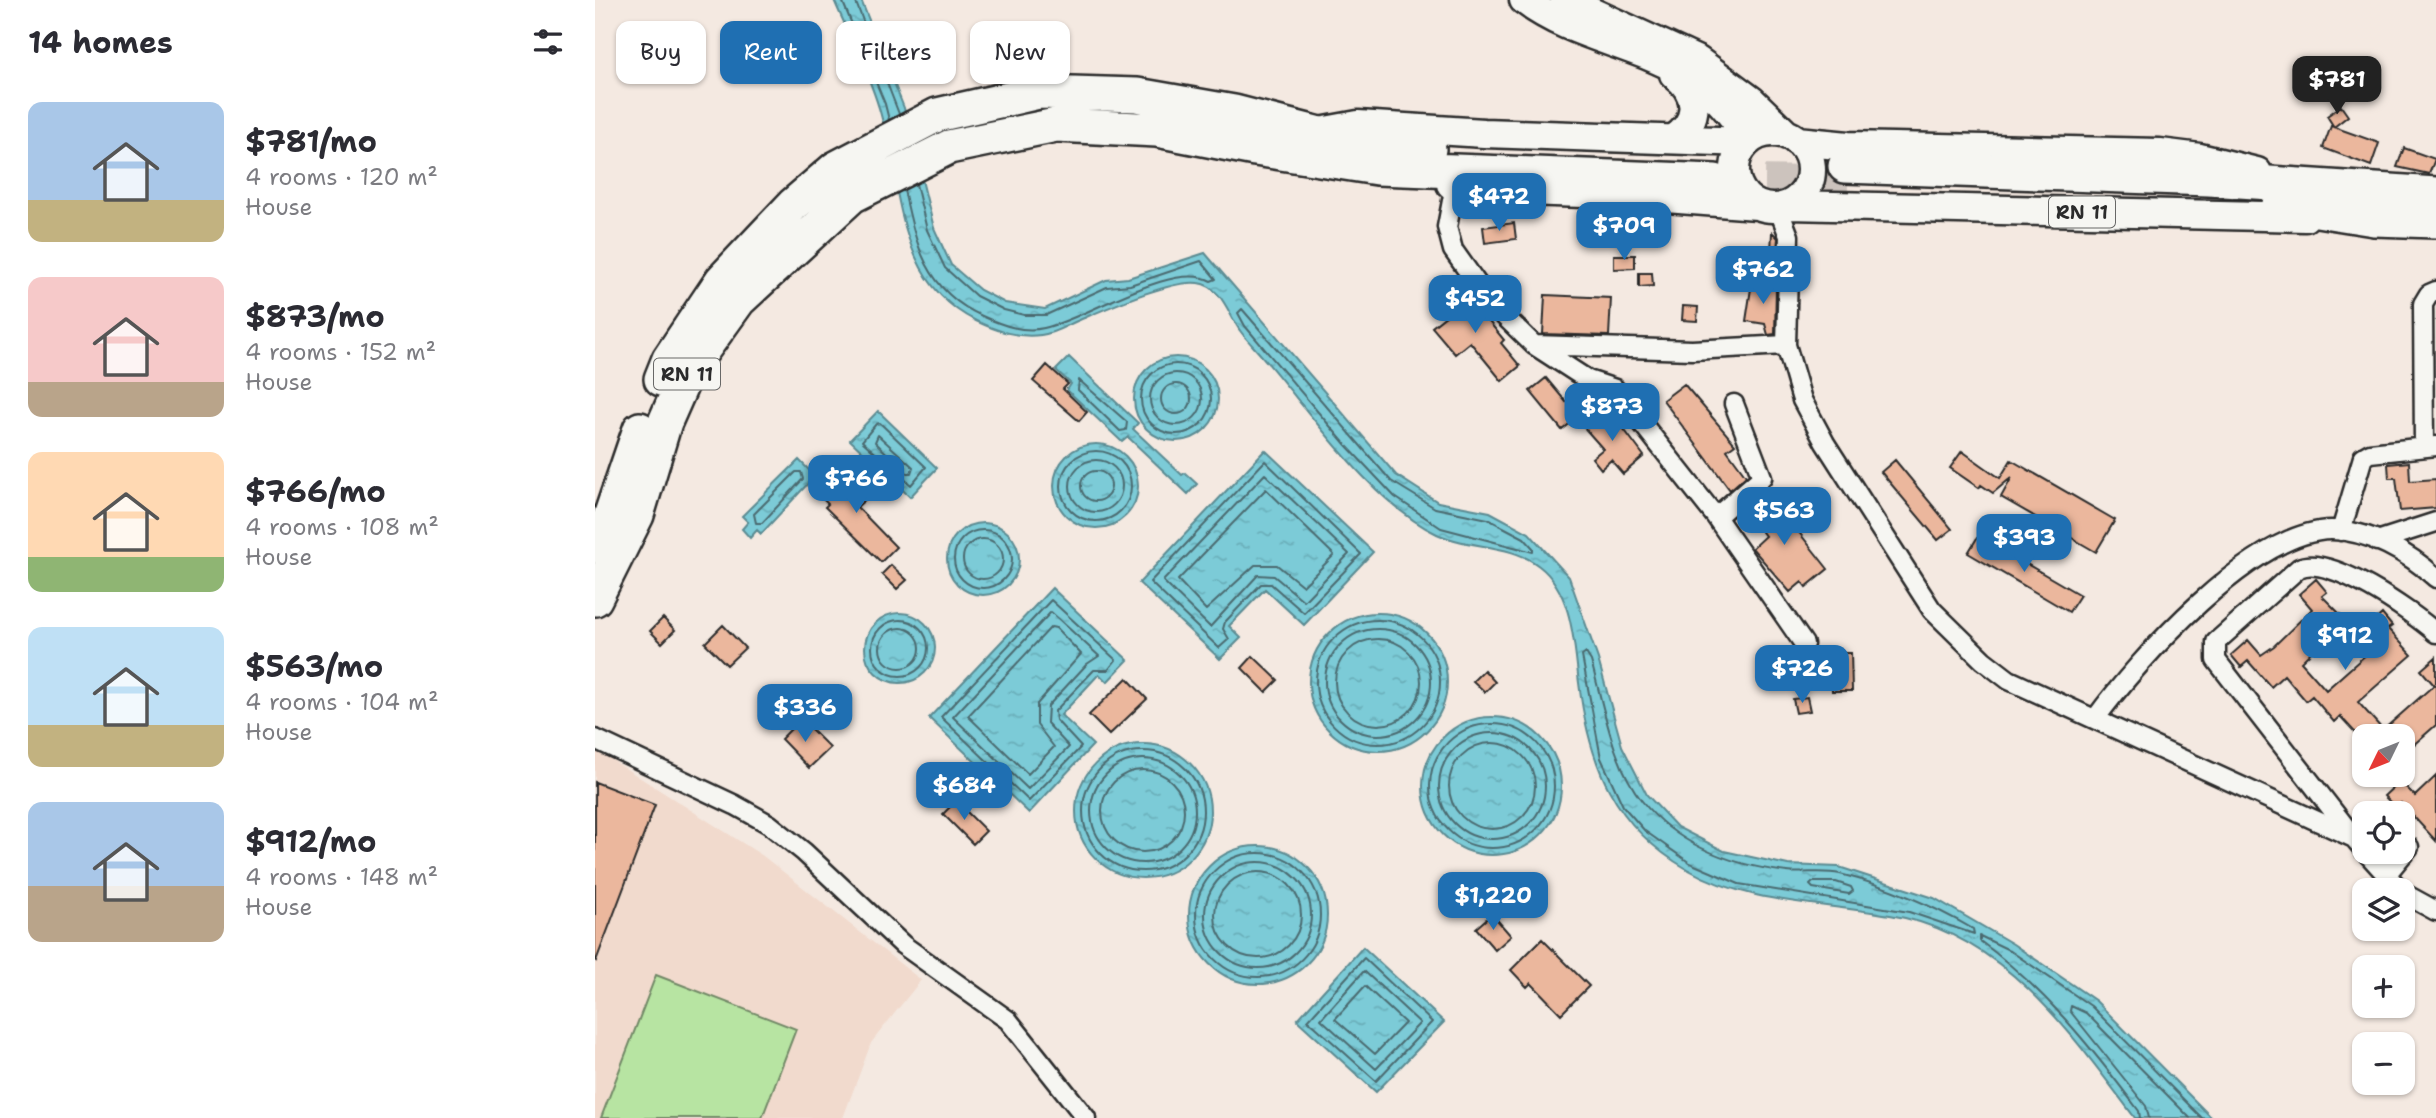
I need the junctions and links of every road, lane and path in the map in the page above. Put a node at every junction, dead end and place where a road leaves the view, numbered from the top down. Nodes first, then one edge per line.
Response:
1 (1524, 0) edge
2 (1565, 0) edge
3 (1610, 10) edge
4 (1661, 63) junction
5 (1312, 133) junction
6 (1792, 138) junction
7 (1674, 139) junction
8 (1748, 141) junction
9 (1377, 168) junction
10 (844, 182) junction
11 (1455, 185) junction
12 (2314, 187) junction
13 (2436, 194) edge
14 (1775, 206) junction
15 (2374, 219) junction
16 (2436, 221) edge
17 (2436, 291) edge
18 (1534, 345) junction
19 (1786, 345) junction
20 (2430, 372) edge
21 (1734, 404) dead end
22 (2430, 447) edge
23 (1716, 517) junction
24 (2436, 522) edge
25 (2341, 531) junction
26 (2377, 541) junction
27 (595, 546) edge
28 (2436, 578) edge
29 (595, 599) edge
30 (2436, 633) edge
31 (1804, 644) dead end
32 (2095, 719) junction
33 (595, 739) edge
34 (2338, 826) junction
35 (2352, 838) edge
36 (2375, 864) edge
37 (2395, 864) edge
38 (2385, 876) joint
39 (2415, 899) edge
40 (2436, 911) edge
41 (1087, 1118) edge

1 - 4 main road
2 - 3 main road
3 - 6 main road
4 - 7 main road
4 - 8 main road
5 - 7 main road, RN 11
5 - 9 highway, RN 11
5 - 10 highway, RN 11
6 - 8 main road
6 - 12 main road, RN 11
6 - 14 main road
7 - 8 main road, RN 11
8 - 14 main road
9 - 10 highway, RN 11
9 - 11 main road, RN 11
10 - 27 highway, RN 11
10 - 29 highway, RN 11
11 - 14 main road, RN 11
11 - 18 street
12 - 13 highway, RN 11
12 - 15 highway, RN 11
14 - 15 main road, RN 11
14 - 19 street
15 - 16 highway, RN 11
17 - 20 street
18 - 19 street
18 - 23 street
19 - 32 street
20 - 22 street
21 - 23 street
22 - 25 street
23 - 31 street
24 - 26 street
25 - 26 street
25 - 32 street
26 - 28 street
30 - 34 street
32 - 34 street
33 - 41 street
34 - 35 street
36 - 38 street
37 - 38 street
39 - 40 street

